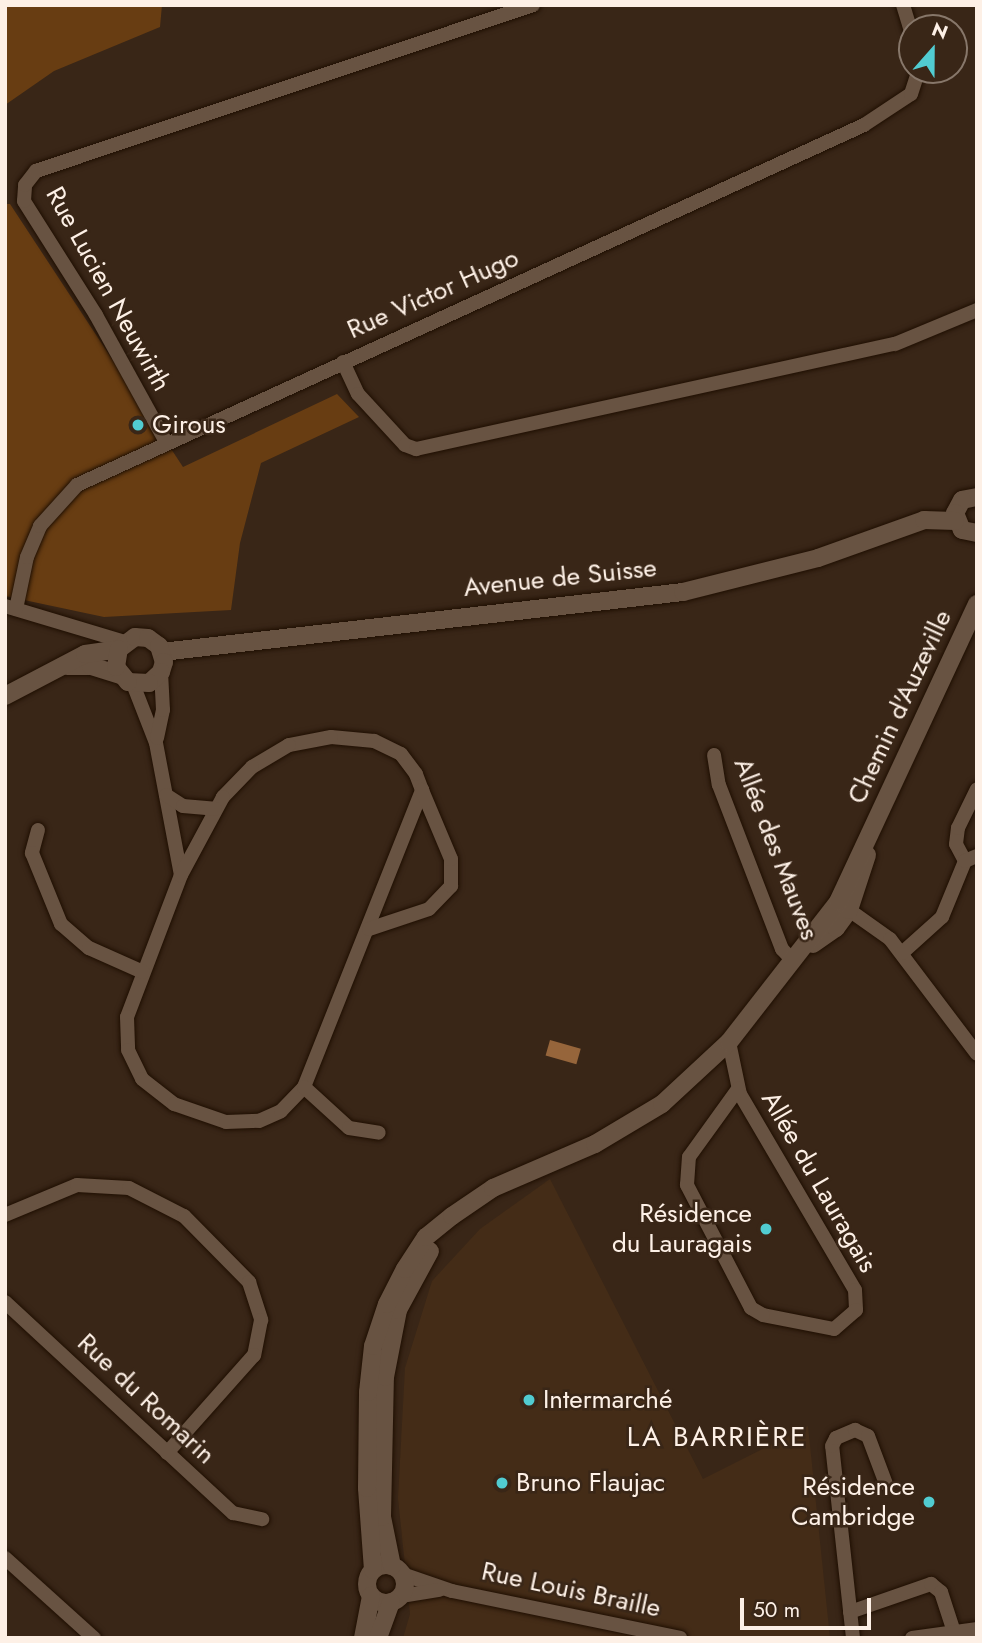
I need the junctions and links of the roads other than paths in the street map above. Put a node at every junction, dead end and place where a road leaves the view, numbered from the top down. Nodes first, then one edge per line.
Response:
1 (533, 5) edge
2 (914, 84) edge
3 (977, 310) edge
4 (343, 362) junction
5 (166, 442) junction
6 (977, 497) edge
7 (955, 521) junction
8 (977, 533) edge
9 (977, 604) edge
10 (11, 608) edge
11 (122, 645) junction
12 (162, 652) junction
13 (64, 666) junction
14 (161, 672) junction
15 (127, 680) junction
16 (5, 696) edge
17 (156, 743) junction
18 (714, 755) dead end
19 (977, 789) edge
20 (422, 790) junction
21 (166, 795) junction
22 (215, 809) junction
23 (38, 830) dead end
24 (971, 859) edge
25 (181, 875) junction
26 (843, 906) junction
27 (369, 929) junction
28 (902, 953) junction
29 (796, 957) junction
30 (143, 972) junction
31 (729, 1042) junction
32 (977, 1054) edge
33 (304, 1087) junction
34 (738, 1089) junction
35 (379, 1133) dead end
36 (5, 1215) edge
37 (452, 1216) junction
38 (5, 1302) edge
39 (167, 1452) junction
40 (886, 1484) dead end
41 (261, 1519) dead end
42 (5, 1558) edge
43 (373, 1570) junction
44 (397, 1570) junction
45 (452, 1591) junction
46 (371, 1596) junction
47 (396, 1599) junction
48 (850, 1612) junction
49 (977, 1629) edge
50 (954, 1632) junction
51 (94, 1638) edge
52 (363, 1638) edge
53 (379, 1638) edge
54 (680, 1638) edge
55 (853, 1638) edge
56 (912, 1638) edge

1 - 5 street, Rue Lucien Neuwirth
2 - 4 street, Rue Victor Hugo
3 - 4 street
4 - 5 street, Rue Victor Hugo
5 - 10 street, Rue Victor Hugo
6 - 7 street
7 - 8 street
7 - 12 street, Avenue de Suisse
9 - 26 street, Chemin d'Auzeville
10 - 11 street
11 - 12 street, Avenue de Suisse
11 - 13 street, Avenue de Suisse
11 - 15 street
12 - 14 street
13 - 15 street
13 - 16 street, Avenue de Suisse
14 - 15 street
14 - 17 street
15 - 17 street
17 - 21 street
18 - 29 street, Allée des Mauves
19 - 24 street
20 - 22 street
20 - 27 street
20 - 27 street
21 - 22 street
21 - 25 street
22 - 25 street
23 - 30 street
24 - 28 street
25 - 30 street
26 - 28 street
26 - 29 street, Chemin d'Auzeville
27 - 33 street
28 - 32 street
29 - 31 street, Chemin d'Auzeville
30 - 33 street
31 - 34 street, Allée du Lauragais
31 - 37 street, Chemin d'Auzeville
33 - 35 street
34 - 34 street, Allée du Lauragais
36 - 39 street
37 - 43 street, Chemin d'Auzeville
37 - 44 street, Chemin d'Auzeville
38 - 39 street, Rue du Romarin
39 - 41 street, Rue du Romarin
40 - 48 street
42 - 51 street
43 - 44 street
43 - 46 street
44 - 45 street, Rue Louis Braille
44 - 47 street
45 - 47 street, Rue Louis Braille
45 - 54 street, Rue Louis Braille
46 - 47 street
46 - 52 street
47 - 53 street
48 - 50 street
48 - 55 street
49 - 50 street
50 - 56 street

